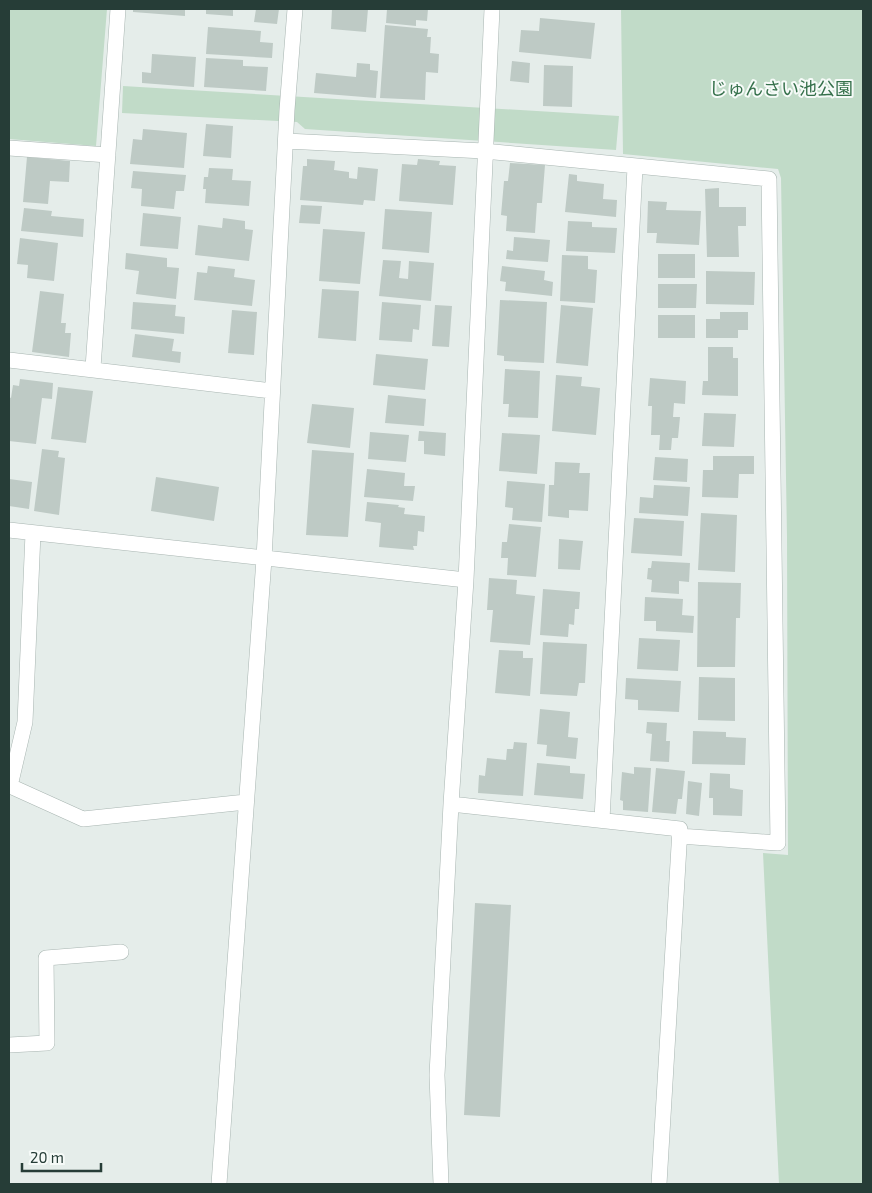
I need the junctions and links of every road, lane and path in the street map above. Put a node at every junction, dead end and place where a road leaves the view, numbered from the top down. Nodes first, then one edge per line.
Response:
1 (118, 9) edge
2 (295, 9) edge
3 (492, 9) edge
4 (286, 141) junction
5 (9, 148) edge
6 (484, 151) junction
7 (108, 155) junction
8 (635, 167) junction
9 (9, 360) edge
10 (93, 368) junction
11 (272, 391) junction
12 (9, 530) edge
13 (33, 533) junction
14 (264, 558) junction
15 (466, 580) junction
16 (9, 785) edge
17 (246, 802) junction
18 (451, 804) junction
19 (602, 820) junction
20 (679, 836) junction
21 (121, 952) dead end
22 (9, 1045) edge
23 (218, 1184) edge
24 (441, 1184) edge
25 (659, 1184) edge

1 - 7 street
2 - 4 street
3 - 6 street
4 - 6 street
4 - 11 street
5 - 7 street
6 - 8 street
6 - 15 street
7 - 10 street
8 - 19 street
8 - 20 street
9 - 10 street
10 - 11 street
11 - 14 street
12 - 13 street
13 - 14 street
13 - 16 street
14 - 15 street
14 - 17 street
15 - 18 street
16 - 17 street
17 - 23 street
18 - 19 street
18 - 24 street
19 - 20 street
20 - 25 street
21 - 22 street

